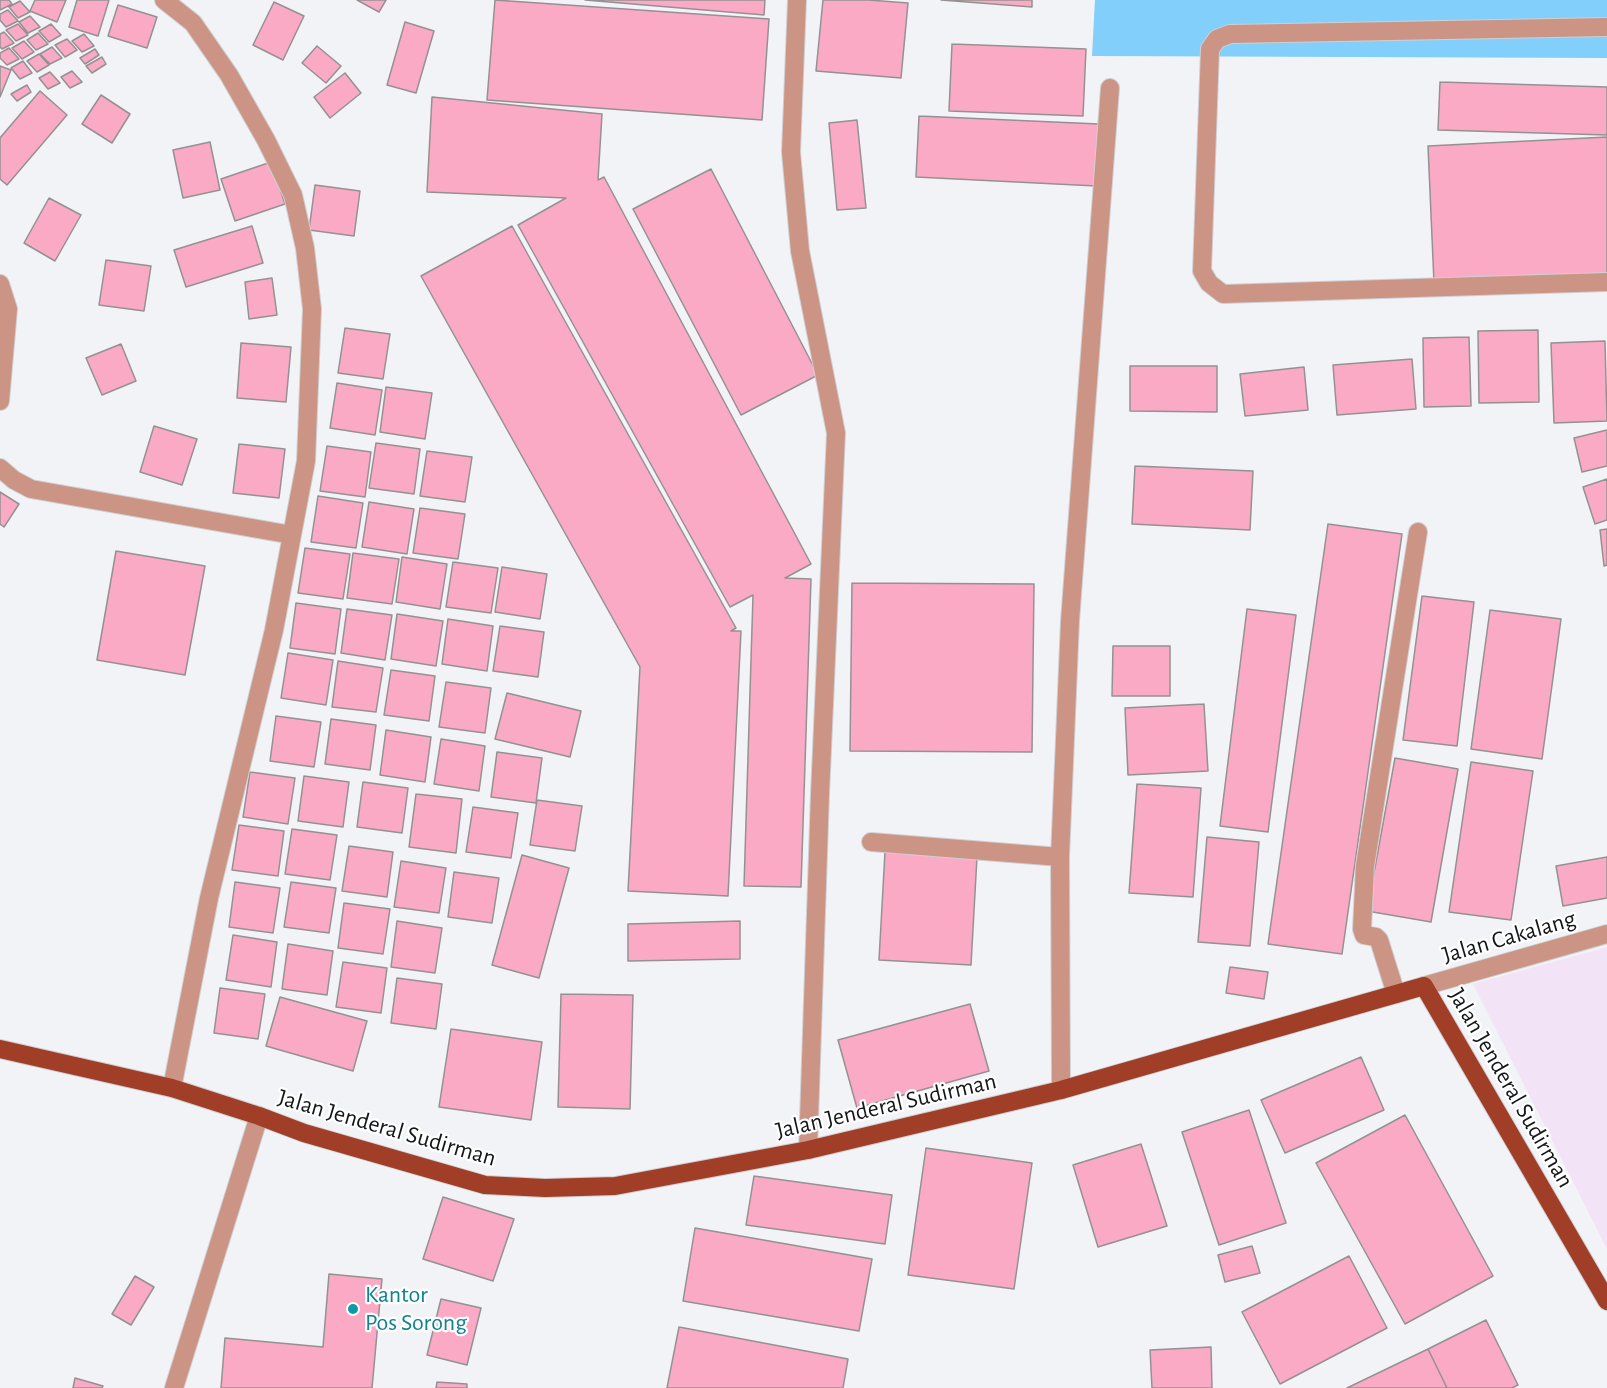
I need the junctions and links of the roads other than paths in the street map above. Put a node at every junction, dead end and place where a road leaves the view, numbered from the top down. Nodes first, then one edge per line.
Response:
1 (164, 0) edge
2 (797, 0) edge
3 (1607, 27) edge
4 (1110, 88) dead end
5 (1607, 282) edge
6 (0, 284) edge
7 (0, 401) edge
8 (0, 468) edge
9 (1418, 532) dead end
10 (292, 535) junction
11 (871, 842) dead end
12 (1060, 857) junction
13 (1607, 934) edge
14 (1424, 986) junction
15 (1396, 994) junction
16 (0, 1049) edge
17 (172, 1088) junction
18 (1061, 1090) junction
19 (259, 1116) junction
20 (808, 1150) junction
21 (1607, 1301) edge
22 (174, 1388) edge

1 - 10 street
2 - 20 street
3 - 5 street
4 - 12 street
6 - 7 street
8 - 10 street
9 - 15 street
10 - 17 street
11 - 12 street
12 - 18 street
13 - 14 street, Jalan Cakalang
14 - 15 main road, Jalan Jenderal Sudirman
14 - 21 main road, Jalan Jenderal Sudirman
15 - 18 main road, Jalan Jenderal Sudirman
16 - 17 main road, Jalan Jenderal Sudirman
17 - 19 main road, Jalan Jenderal Sudirman
18 - 20 main road, Jalan Jenderal Sudirman
19 - 20 main road, Jalan Jenderal Sudirman
19 - 22 street

